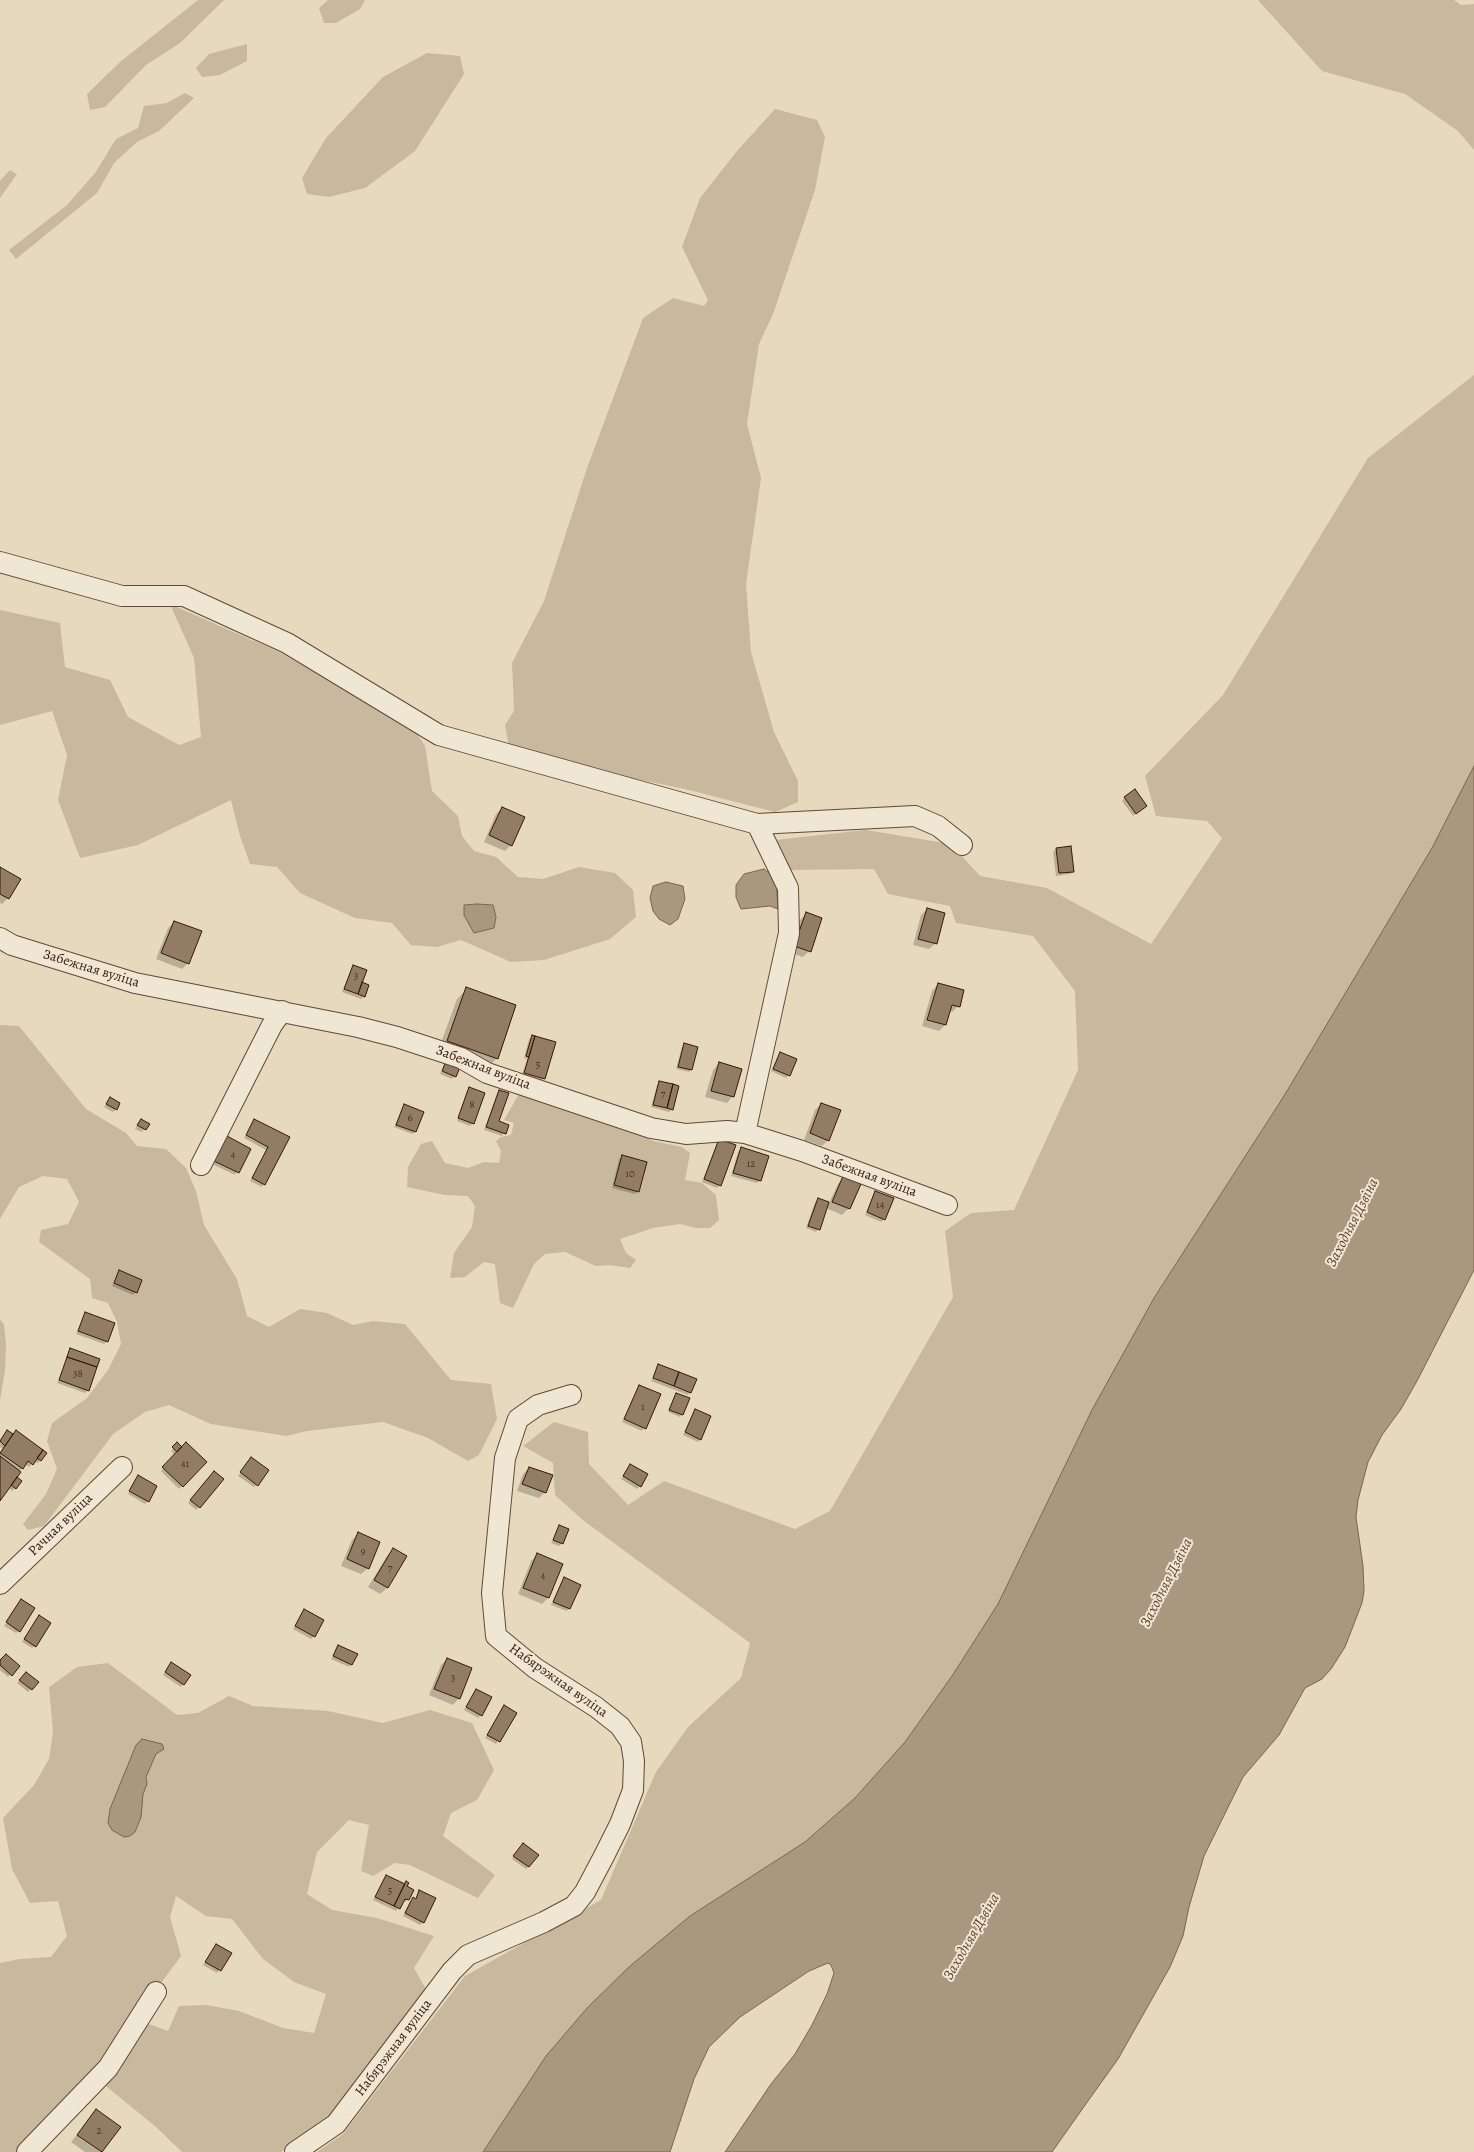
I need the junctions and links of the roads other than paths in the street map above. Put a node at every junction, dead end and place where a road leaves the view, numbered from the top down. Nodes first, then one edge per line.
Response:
1 (0, 562) edge
2 (757, 824) junction
3 (962, 845) dead end
4 (6, 941) edge
5 (282, 1012) junction
6 (745, 1133) junction
7 (201, 1165) dead end
8 (947, 1205) dead end
9 (571, 1395) dead end
10 (122, 1467) dead end
11 (0, 1584) edge
12 (156, 1992) dead end
13 (27, 2152) edge
14 (295, 2152) edge

1 - 2 street
2 - 3 street
2 - 6 street
4 - 5 street, Забежная вуліца
5 - 6 street, Забежная вуліца
5 - 7 street
6 - 8 street, Забежная вуліца
9 - 14 street, Набярэжная вуліца
10 - 11 street, Рачная вуліца
12 - 13 street

